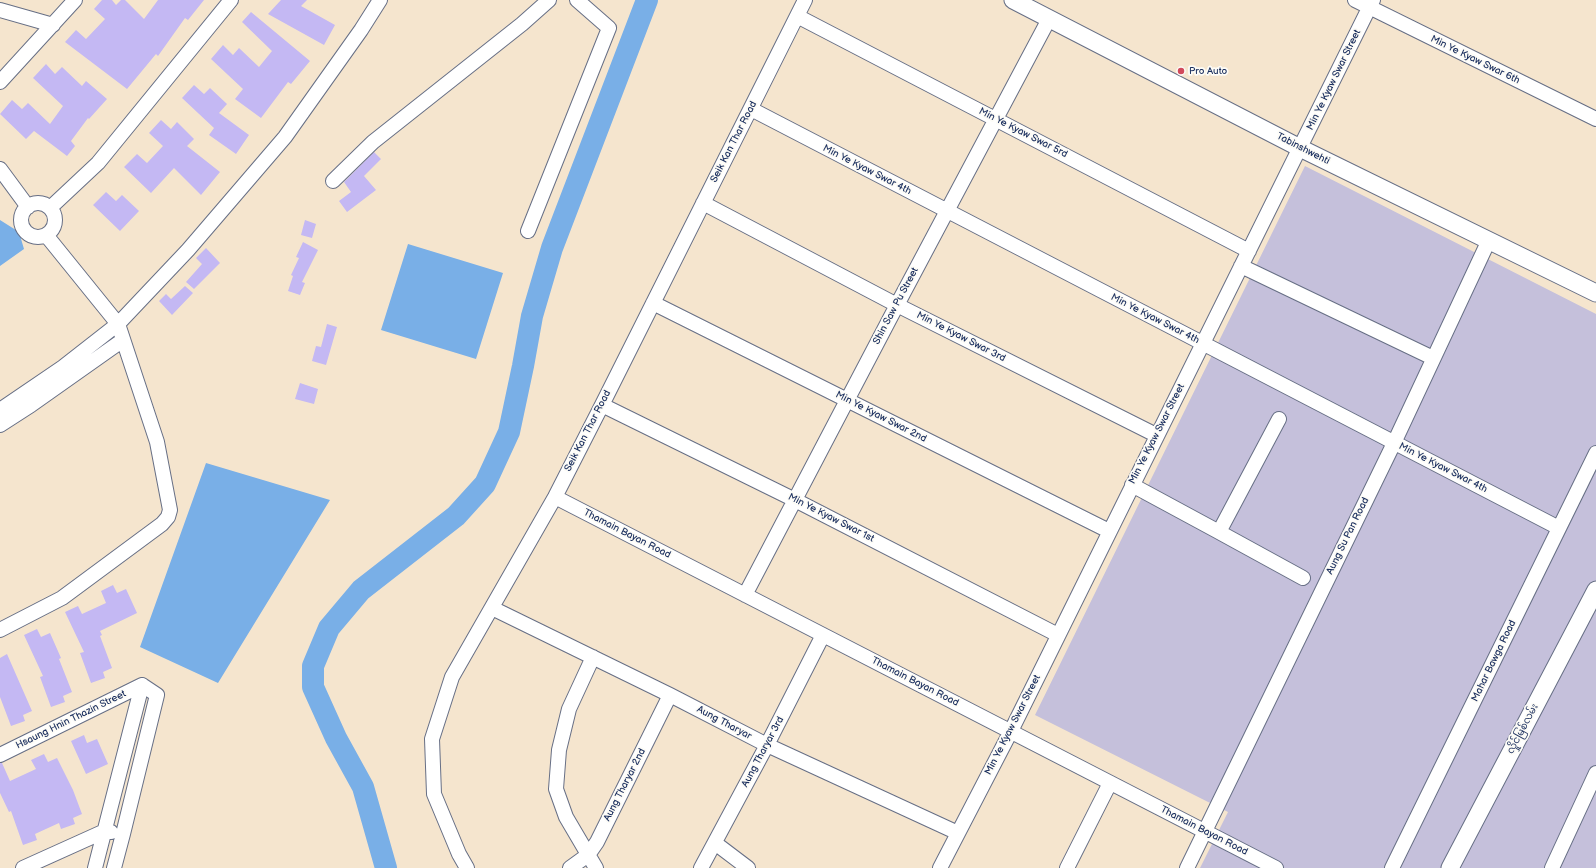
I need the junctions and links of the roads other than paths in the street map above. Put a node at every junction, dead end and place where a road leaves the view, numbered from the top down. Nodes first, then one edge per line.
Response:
1 (75, 0) edge
2 (231, 0) edge
3 (380, 0) edge
4 (549, 0) edge
5 (577, 0) edge
6 (805, 0) edge
7 (1013, 0) edge
8 (1355, 0) edge
9 (1371, 4) edge
10 (0, 10) edge
11 (797, 16) junction
12 (1049, 19) junction
13 (53, 25) junction
14 (0, 82) edge
15 (751, 109) junction
16 (996, 119) junction
17 (1596, 119) edge
18 (1300, 148) junction
19 (0, 169) edge
20 (332, 181) dead end
21 (703, 203) junction
22 (28, 207) junction
23 (50, 208) junction
24 (948, 211) junction
25 (528, 231) dead end
26 (46, 235) junction
27 (1489, 240) junction
28 (1249, 251) junction
29 (1241, 266) junction
30 (1596, 293) edge
31 (653, 303) junction
32 (897, 304) junction
33 (118, 324) junction
34 (123, 340) junction
35 (1203, 344) junction
36 (1433, 358) junction
37 (847, 400) junction
38 (602, 405) junction
39 (0, 410) edge
40 (1279, 419) dead end
41 (0, 425) edge
42 (1156, 435) junction
43 (1394, 443) junction
44 (1596, 453) edge
45 (1132, 485) junction
46 (554, 497) junction
47 (795, 500) junction
48 (1559, 528) junction
49 (1109, 531) junction
50 (1219, 532) junction
51 (1303, 578) dead end
52 (1596, 590) edge
53 (745, 595) junction
54 (492, 608) junction
55 (0, 630) edge
56 (823, 635) junction
57 (1058, 635) junction
58 (593, 657) junction
59 (142, 685) junction
60 (670, 695) junction
61 (1011, 731) junction
62 (767, 745) junction
63 (0, 755) edge
64 (1596, 773) edge
65 (1110, 782) junction
66 (105, 831) junction
67 (1205, 831) junction
68 (958, 833) junction
69 (123, 834) junction
70 (714, 843) junction
71 (588, 855) junction
72 (23, 868) edge
73 (95, 868) edge
74 (114, 868) edge
75 (467, 868) edge
76 (570, 868) edge
77 (596, 868) edge
78 (701, 868) edge
79 (748, 868) edge
80 (940, 868) edge
81 (1067, 868) edge
82 (1187, 868) edge
83 (1276, 868) edge
84 (1392, 868) edge
85 (1450, 868) edge
86 (1552, 868) edge

1 - 13 street
2 - 23 street
3 - 33 street
4 - 20 street
5 - 25 street
6 - 11 street, Seik Kan Thar Road
7 - 12 main road, Tabinshwehti
8 - 9 street, Min Ye Kyaw Swar 6th
9 - 17 street, Min Ye Kyaw Swar 6th
9 - 18 street, Min Ye Kyaw Swar Street
10 - 13 street
11 - 15 street, Seik Kan Thar Road
11 - 16 street, Min Ye Kyaw Swar 5rd
12 - 16 street, Shin Saw Pu Street
12 - 18 main road, Tabinshwehti
13 - 14 street
15 - 21 street, Seik Kan Thar Road
15 - 24 street, Min Ye Kyaw Swar 4th
16 - 24 street, Shin Saw Pu Street
16 - 28 street, Min Ye Kyaw Swar 5rd
18 - 27 main road, Tabinshwehti
18 - 28 street, Min Ye Kyaw Swar Street
19 - 22 street
21 - 31 street, Seik Kan Thar Road
21 - 32 street, Min Ye Kyaw Swar 3rd
22 - 23 street
22 - 26 street
23 - 26 street
24 - 32 street, Shin Saw Pu Street
24 - 35 street, Min Ye Kyaw Swar 4th
26 - 33 street
27 - 30 main road, Tabinshwehti
27 - 36 street, Aung Su Pan Road
28 - 29 street, Min Ye Kyaw Swar Street
29 - 35 street, Min Ye Kyaw Swar Street
29 - 36 street
31 - 37 street, Min Ye Kyaw Swar 2nd
31 - 38 street, Seik Kan Thar Road
32 - 37 street, Shin Saw Pu Street
32 - 42 street, Min Ye Kyaw Swar 3rd
33 - 34 street
33 - 39 street
34 - 41 street
34 - 55 street
35 - 42 street, Min Ye Kyaw Swar Street
35 - 43 street, Min Ye Kyaw Swar 4th
36 - 43 street, Aung Su Pan Road
37 - 47 street, Shin Saw Pu Street
37 - 49 street, Min Ye Kyaw Swar 2nd
38 - 46 street, Seik Kan Thar Road
38 - 47 street, Min Ye Kyaw Swar 1st
40 - 50 street
42 - 45 street, Min Ye Kyaw Swar Street
43 - 48 street, Min Ye Kyaw Swar 4th
43 - 67 street, Aung Su Pan Road
44 - 48 street, Mahar Bawga Road
45 - 49 street, Min Ye Kyaw Swar Street
45 - 50 street
46 - 53 street, Thamain Bayan Road
46 - 54 street, Seik Kan Thar Road
47 - 53 street, Shin Saw Pu Street
47 - 57 street, Min Ye Kyaw Swar 1st
48 - 84 street, Mahar Bawga Road
49 - 57 street, Min Ye Kyaw Swar Street
50 - 51 street
52 - 85 main road, လှိုင်မြစ်လမ်း
53 - 56 street, Thamain Bayan Road
54 - 58 street, Aung Tharyar
54 - 75 street, Seik Kan Thar Road
56 - 61 street, Thamain Bayan Road
56 - 62 street, Aung Tharyar 3rd
57 - 61 street, Min Ye Kyaw Swar Street
58 - 60 street, Aung Tharyar
58 - 71 street
59 - 63 street, Hsaung Hnin Thazin Street
59 - 66 street
59 - 69 street
60 - 62 street, Aung Tharyar
60 - 71 street, Aung Tharyar 2nd
61 - 65 street, Thamain Bayan Road
61 - 68 street, Min Ye Kyaw Swar Street
62 - 68 street, Aung Tharyar
62 - 70 street, Aung Tharyar 3rd
64 - 86 street
65 - 67 street, Thamain Bayan Road
65 - 81 street
66 - 69 street
66 - 72 street
66 - 73 street
67 - 82 street, Aung Su Pan Road
67 - 83 street, Thamain Bayan Road
68 - 80 street, Min Ye Kyaw Swar Street
69 - 74 street
70 - 78 street, Aung Tharyar 3rd
70 - 79 street
71 - 76 street, Aung Tharyar 2nd
71 - 77 street

